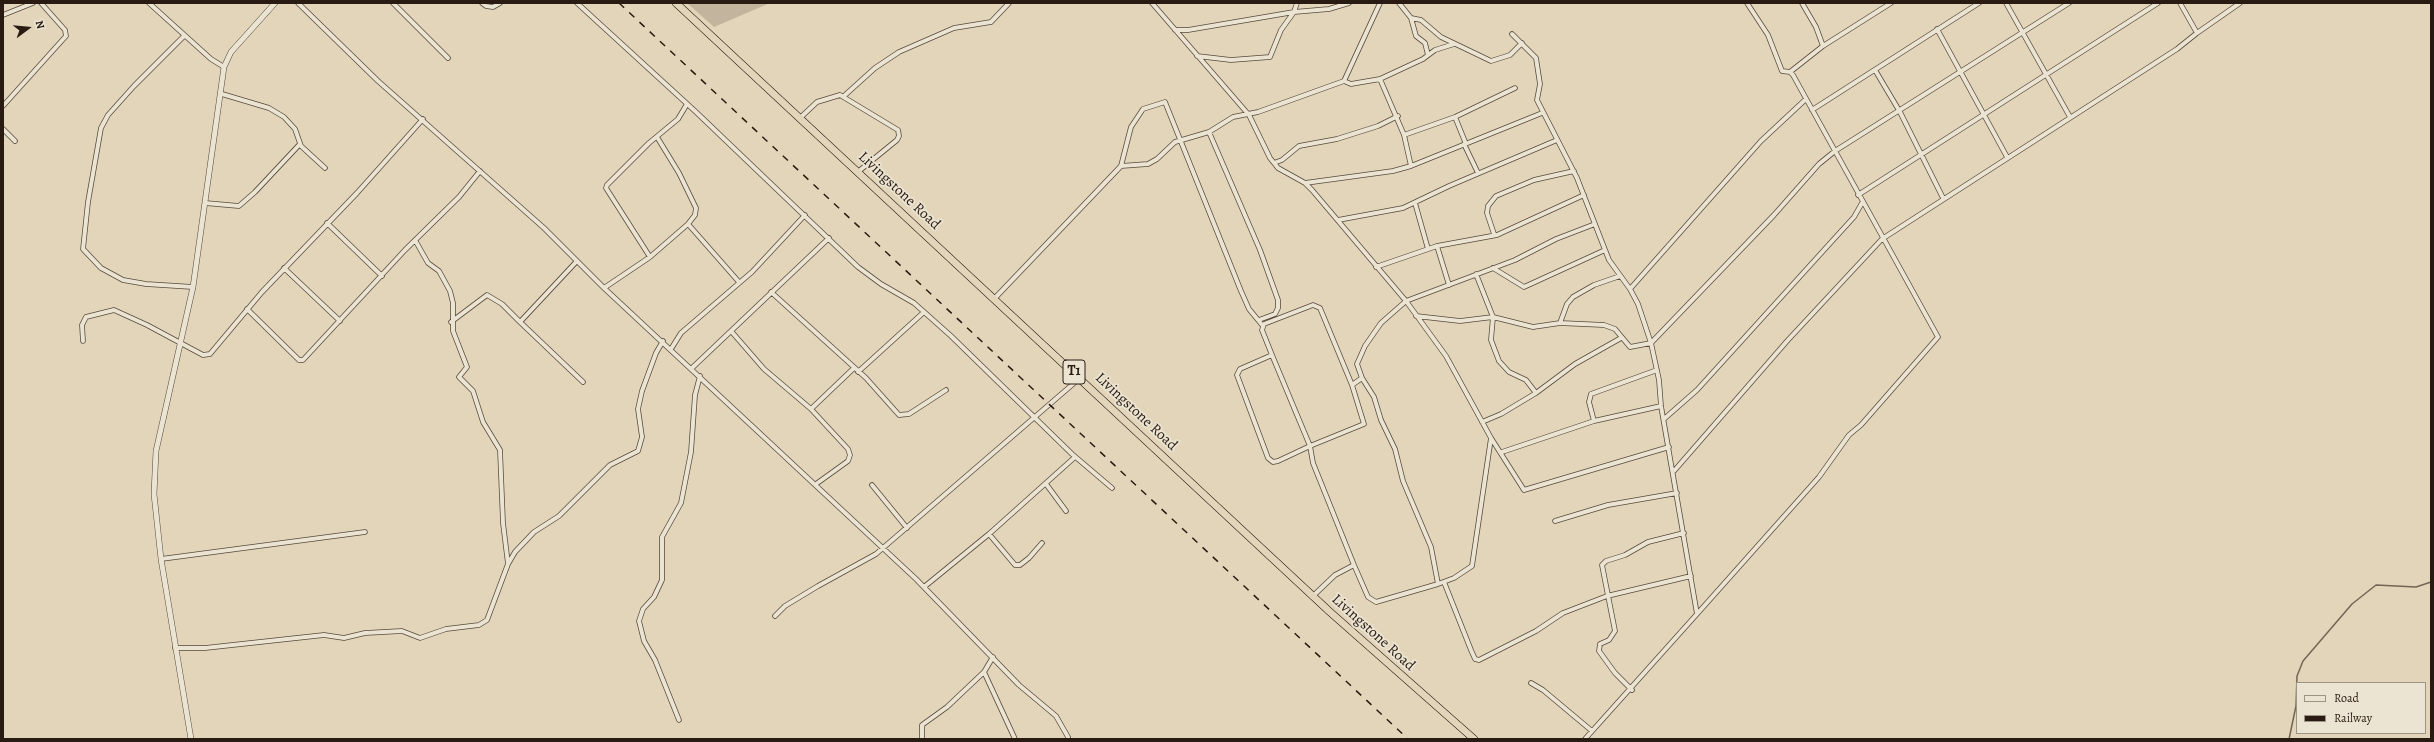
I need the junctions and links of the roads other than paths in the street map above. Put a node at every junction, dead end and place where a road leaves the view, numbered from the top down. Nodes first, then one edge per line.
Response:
1 (33, 3) edge
2 (40, 3) edge
3 (149, 3) edge
4 (275, 3) edge
5 (298, 3) edge
6 (393, 3) edge
7 (482, 3) edge
8 (500, 3) edge
9 (577, 3) edge
10 (676, 3) edge
11 (1010, 3) edge
12 (1152, 3) edge
13 (1297, 3) edge
14 (1349, 3) edge
15 (1380, 3) edge
16 (1400, 3) edge
17 (1747, 3) edge
18 (1802, 3) edge
19 (1891, 3) edge
20 (1979, 3) edge
21 (2006, 3) edge
22 (2069, 3) edge
23 (2158, 3) edge
24 (2180, 3) edge
25 (2240, 3) edge
26 (1884, 5) edge
27 (1294, 12) junction
28 (3, 15) edge
29 (1411, 18) junction
30 (1936, 29) junction
31 (1175, 30) junction
32 (2022, 33) junction
33 (2197, 33) junction
34 (1512, 34) dead end
35 (184, 36) junction
36 (1454, 44) junction
37 (1522, 44) junction
38 (1823, 46) junction
39 (1428, 55) junction
40 (1197, 56) junction
41 (448, 58) dead end
42 (224, 67) junction
43 (1875, 70) junction
44 (1790, 72) junction
45 (1959, 73) junction
46 (2047, 74) junction
47 (1380, 79) junction
48 (1344, 81) junction
49 (1515, 88) dead end
50 (222, 94) junction
51 (844, 96) junction
52 (1806, 99) junction
53 (687, 104) junction
54 (3, 106) edge
55 (1812, 110) junction
56 (1900, 112) junction
57 (1542, 113) junction
58 (1249, 115) junction
59 (1984, 115) junction
60 (1398, 116) junction
61 (1455, 117) junction
62 (2070, 117) junction
63 (800, 118) junction
64 (423, 119) junction
65 (3, 129) edge
66 (1209, 132) junction
67 (1404, 135) junction
68 (657, 137) junction
69 (15, 140) dead end
70 (1179, 140) junction
71 (1557, 140) junction
72 (300, 144) junction
73 (1465, 144) junction
74 (1835, 151) junction
75 (1921, 155) junction
76 (2007, 157) junction
77 (1274, 163) junction
78 (1121, 166) junction
79 (1411, 166) junction
80 (325, 168) dead end
81 (480, 170) junction
82 (859, 171) junction
83 (1574, 171) junction
84 (1478, 173) junction
85 (1306, 183) junction
86 (1584, 194) junction
87 (1858, 195) junction
88 (1943, 198) junction
89 (205, 203) junction
90 (1415, 203) junction
91 (1862, 203) junction
92 (805, 215) junction
93 (1338, 220) junction
94 (327, 223) junction
95 (688, 224) junction
96 (1595, 224) junction
97 (1494, 234) junction
98 (829, 238) junction
99 (1882, 239) junction
100 (415, 240) junction
101 (1437, 246) junction
102 (1428, 249) junction
103 (1605, 250) junction
104 (650, 257) junction
105 (577, 261) junction
106 (1376, 267) junction
107 (284, 268) junction
108 (1493, 268) junction
109 (1476, 274) junction
110 (382, 276) junction
111 (1620, 276) junction
112 (739, 282) junction
113 (1449, 284) junction
114 (193, 287) junction
115 (604, 288) junction
116 (1630, 289) junction
117 (772, 292) junction
118 (994, 299) junction
119 (1406, 301) junction
120 (247, 309) junction
121 (924, 312) junction
122 (1416, 316) junction
123 (1493, 317) junction
124 (1259, 320) junction
125 (340, 321) junction
126 (451, 322) junction
127 (520, 322) junction
128 (1560, 323) junction
129 (1263, 326) junction
130 (731, 331) junction
131 (1621, 338) junction
132 (83, 341) dead end
133 (663, 341) junction
134 (181, 343) junction
135 (1651, 343) junction
136 (671, 349) junction
137 (1272, 355) junction
138 (692, 368) junction
139 (854, 368) junction
140 (1657, 370) junction
141 (858, 372) junction
142 (700, 376) junction
143 (1080, 378) junction
144 (1362, 378) junction
145 (583, 382) dead end
146 (1352, 385) junction
147 (946, 390) dead end
148 (1536, 393) junction
149 (1661, 406) junction
150 (811, 409) junction
151 (1034, 417) junction
152 (1664, 419) junction
153 (1594, 420) junction
154 (1482, 422) junction
155 (1491, 438) junction
156 (1310, 446) junction
157 (1669, 447) junction
158 (1502, 452) junction
159 (1075, 457) junction
160 (1674, 471) junction
161 (816, 484) junction
162 (1046, 484) junction
163 (872, 485) dead end
164 (1112, 488) dead end
165 (1677, 494) junction
166 (1066, 511) dead end
167 (1555, 522) dead end
168 (907, 528) junction
169 (366, 532) dead end
170 (1684, 533) junction
171 (989, 534) junction
172 (1042, 543) dead end
173 (882, 548) junction
174 (161, 559) junction
175 (508, 564) junction
176 (1354, 565) junction
177 (1691, 576) junction
178 (1444, 582) junction
179 (1438, 584) junction
180 (924, 587) junction
181 (1313, 596) junction
182 (1607, 596) junction
183 (1697, 614) junction
184 (775, 616) dead end
185 (175, 648) junction
186 (993, 657) junction
187 (984, 672) junction
188 (1532, 683) dead end
189 (1632, 690) junction
190 (678, 720) dead end
191 (1592, 731) junction
192 (1068, 736) dead end
193 (191, 739) edge
194 (922, 739) edge
195 (1015, 739) edge
196 (1474, 739) edge
197 (1585, 739) edge

1 - 28 street
2 - 54 street
3 - 35 street
4 - 42 street
5 - 64 street
6 - 41 street
7 - 8 street
9 - 53 street
10 - 63 highway, Livingstone Road / T1
11 - 51 street
12 - 31 street
13 - 27 street
14 - 27 street
15 - 48 street
16 - 29 street
17 - 44 street
18 - 38 street
19 - 26 street
20 - 30 street
21 - 32 street
22 - 32 street
23 - 46 street
24 - 33 street
25 - 33 street
26 - 38 street
27 - 31 street
27 - 40 street
29 - 36 street
29 - 39 street
30 - 43 street
30 - 45 street
31 - 40 street
32 - 45 street
32 - 46 street
33 - 62 street
34 - 37 street
35 - 42 street
35 - 114 street
36 - 37 street
36 - 39 street
37 - 57 street
38 - 44 street
39 - 47 street
40 - 58 street
42 - 50 street
43 - 55 street
43 - 56 street
44 - 52 street
45 - 56 street
45 - 59 street
46 - 59 street
46 - 62 street
47 - 48 street
47 - 60 street
48 - 58 street
49 - 61 street
50 - 72 street
50 - 89 street
51 - 63 street
51 - 82 street
52 - 55 street
52 - 116 street
53 - 68 street
53 - 92 street
55 - 74 street
56 - 74 street
56 - 75 street
57 - 71 street
57 - 73 street
58 - 66 street
58 - 77 street
59 - 75 street
59 - 76 street
60 - 67 street
60 - 77 street
61 - 67 street
61 - 73 street
62 - 76 street
63 - 82 highway, Livingstone Road / T1
64 - 81 street
64 - 94 street
65 - 69 street
66 - 70 street
66 - 124 street
67 - 79 street
68 - 95 street
68 - 104 street
70 - 78 street
70 - 78 street
70 - 124 street
71 - 83 street
71 - 84 street
72 - 80 street
72 - 89 street
73 - 79 street
73 - 84 street
74 - 87 street
74 - 135 street
75 - 87 street
75 - 88 street
76 - 88 street
77 - 85 street
78 - 118 street
79 - 85 street
81 - 100 street
81 - 105 street
82 - 118 highway, Livingstone Road / T1
83 - 86 street
83 - 97 street
84 - 90 street
85 - 93 street
86 - 96 street
86 - 97 street
87 - 91 street
88 - 99 street
89 - 114 street
90 - 93 street
90 - 102 street
91 - 99 street
91 - 152 street
92 - 98 street
92 - 112 street
93 - 106 street
94 - 107 street
94 - 110 street
95 - 104 street
95 - 112 street
96 - 103 street
96 - 108 street
97 - 101 street
98 - 117 street
98 - 121 street
99 - 160 street
99 - 183 street
100 - 110 street
100 - 126 street
101 - 102 street
101 - 113 street
102 - 106 street
103 - 108 street
103 - 111 street
104 - 115 street
105 - 115 street
105 - 127 street
106 - 119 street
107 - 120 street
107 - 125 street
108 - 109 street
109 - 113 street
109 - 123 street
110 - 125 street
111 - 116 street
111 - 128 street
112 - 136 street
113 - 119 street
114 - 134 street
115 - 133 street
116 - 135 street
117 - 130 street
117 - 139 street
118 - 143 highway, Livingstone Road / T1
119 - 122 street
119 - 144 street
120 - 125 street
120 - 134 street
121 - 141 street
121 - 151 street
122 - 123 street
122 - 154 street
123 - 128 street
123 - 148 street
124 - 129 street
126 - 127 street
126 - 175 street
127 - 145 street
128 - 131 street
129 - 137 street
129 - 146 street
130 - 138 street
130 - 150 street
131 - 135 street
131 - 148 street
132 - 134 street
133 - 136 street
133 - 175 street
134 - 174 street
135 - 140 street
136 - 138 street
137 - 156 street
137 - 156 street
138 - 142 street
139 - 141 street
139 - 150 street
140 - 149 street
140 - 153 street
141 - 147 street
142 - 161 street
142 - 190 street
143 - 151 street
143 - 181 highway, Livingstone Road / T1
144 - 146 street
144 - 179 street
146 - 156 street
148 - 154 street
149 - 152 street
149 - 153 street
150 - 161 street
151 - 159 street
151 - 168 street
152 - 157 street
153 - 158 street
154 - 155 street
155 - 158 street
155 - 178 street
156 - 176 street
157 - 158 street
157 - 160 street
159 - 162 street
159 - 164 street
160 - 165 street
161 - 173 street
162 - 166 street
162 - 171 street
163 - 168 street
165 - 167 street
165 - 170 street
168 - 173 street
169 - 174 street
170 - 177 street
170 - 182 street
171 - 172 street
171 - 180 street
173 - 180 street
173 - 184 street
174 - 185 street
175 - 185 street
176 - 179 street
176 - 181 street
177 - 182 street
177 - 183 street
178 - 179 street
178 - 182 street
180 - 186 street
181 - 196 highway, Livingstone Road / T1
182 - 189 street
183 - 189 street
185 - 193 street
186 - 187 street
186 - 192 street
187 - 194 street
187 - 195 street
188 - 191 street
189 - 191 street
191 - 197 street

